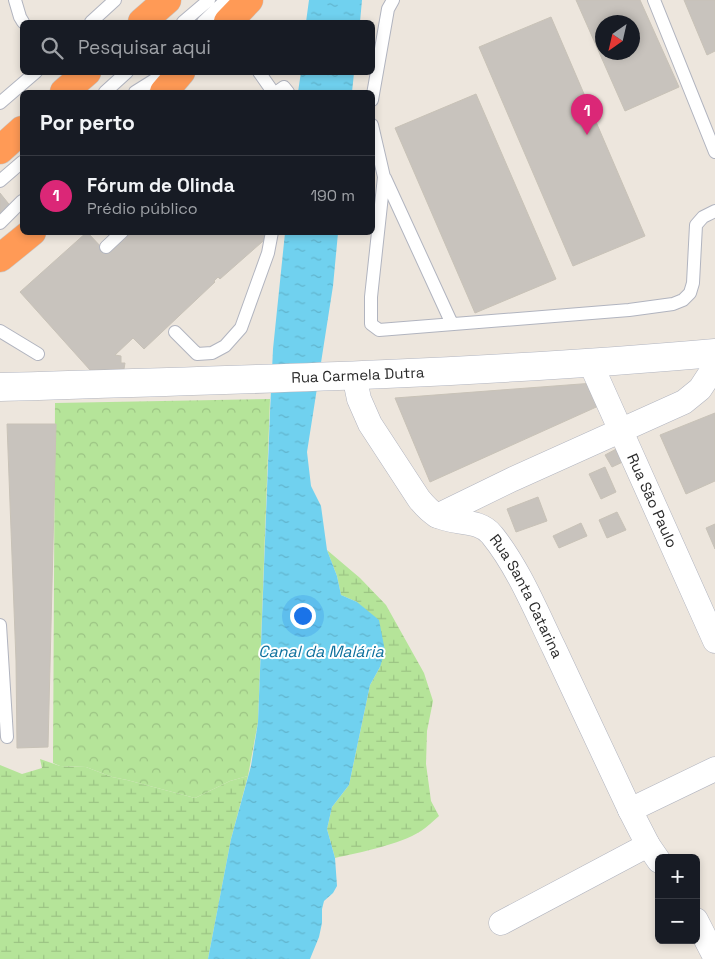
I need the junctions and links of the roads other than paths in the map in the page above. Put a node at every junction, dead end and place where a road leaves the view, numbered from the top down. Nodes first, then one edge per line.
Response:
1 (15, 0) edge
2 (115, 0) edge
3 (167, 0) edge
4 (209, 0) edge
5 (226, 0) edge
6 (249, 0) edge
7 (392, 0) edge
8 (654, 0) edge
9 (22, 20) edge
10 (94, 20) edge
11 (144, 20) edge
12 (185, 20) edge
13 (204, 20) edge
14 (230, 20) edge
15 (33, 75) edge
16 (83, 75) edge
17 (124, 75) edge
18 (148, 75) edge
19 (161, 75) edge
20 (178, 75) edge
21 (261, 75) edge
22 (66, 90) edge
23 (107, 90) edge
24 (132, 90) edge
25 (138, 90) edge
26 (166, 90) edge
27 (273, 90) edge
28 (374, 90) edge
29 (0, 103) edge
30 (20, 132) edge
31 (375, 138) edge
32 (0, 150) edge
33 (715, 152) edge
34 (20, 164) edge
35 (384, 177) junction
36 (0, 181) edge
37 (20, 203) edge
38 (715, 211) edge
39 (0, 223) edge
40 (28, 235) edge
41 (119, 235) edge
42 (271, 235) edge
43 (106, 246) dead end
44 (0, 258) edge
45 (452, 324) junction
46 (0, 331) edge
47 (175, 332) dead end
48 (715, 353) edge
49 (38, 354) dead end
50 (590, 362) junction
51 (715, 366) edge
52 (341, 376) junction
53 (0, 388) edge
54 (621, 429) junction
55 (437, 516) junction
56 (0, 625) edge
57 (715, 641) edge
58 (7, 737) dead end
59 (715, 769) edge
60 (630, 810) junction
61 (654, 853) edge
62 (501, 923) dead end
63 (700, 928) edge
64 (715, 957) edge

1 - 9 lane
2 - 10 lane
3 - 11 highway
4 - 12 lane
5 - 13 lane
6 - 14 highway
7 - 28 lane
8 - 33 lane
15 - 29 lane
16 - 22 highway
17 - 23 lane
18 - 24 lane
19 - 25 lane
20 - 26 highway
21 - 27 lane
30 - 32 highway
31 - 35 lane
34 - 36 lane
35 - 45 lane
35 - 45 lane
37 - 39 lane
38 - 45 lane
40 - 44 highway
41 - 43 lane
42 - 47 lane
46 - 49 lane
48 - 50 street, Rua Carmela Dutra
50 - 52 street, Rua Carmela Dutra
50 - 54 street, Rua São Paulo
51 - 54 street
52 - 53 street, Rua Carmela Dutra
52 - 55 street
54 - 55 street
54 - 57 street, Rua São Paulo
55 - 60 street, Rua Santa Catarina
56 - 58 lane
59 - 60 street
60 - 61 street, Rua Santa Catarina
61 - 62 street
63 - 64 street

